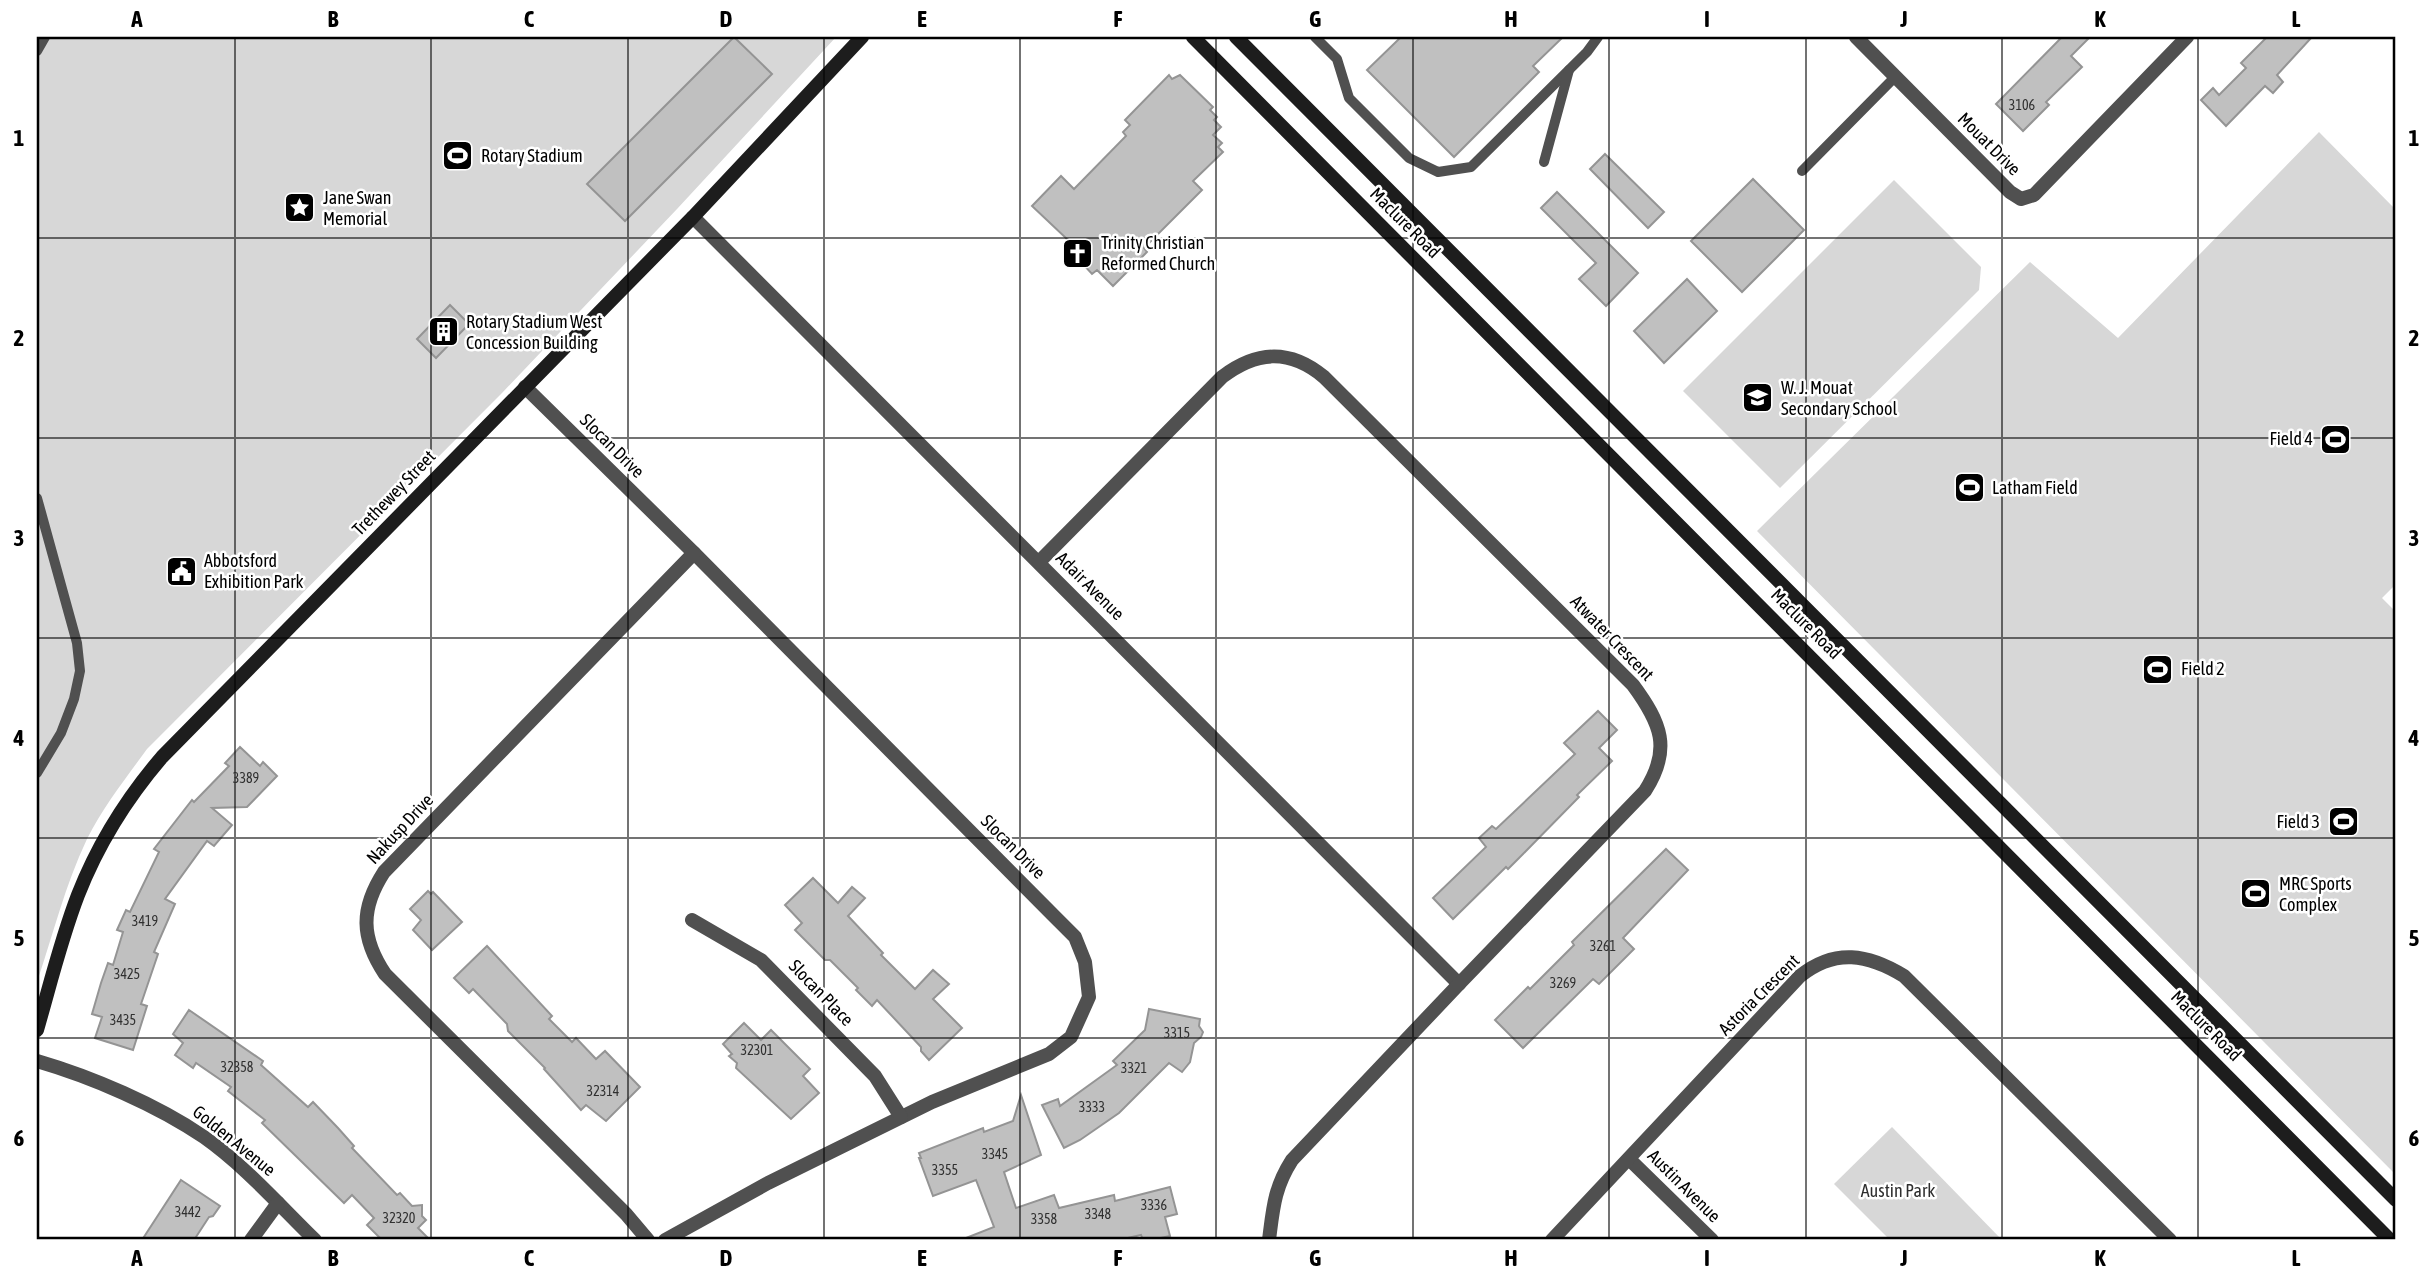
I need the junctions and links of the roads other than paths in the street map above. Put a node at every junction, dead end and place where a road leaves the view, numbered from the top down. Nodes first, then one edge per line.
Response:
1 (45, 37) edge
2 (862, 37) edge
3 (1192, 37) edge
4 (1236, 37) edge
5 (1315, 37) edge
6 (1598, 37) edge
7 (1856, 37) edge
8 (2187, 37) edge
9 (37, 51) edge
10 (1570, 69) junction
11 (1895, 77) junction
12 (1544, 162) dead end
13 (1802, 171) dead end
14 (693, 217) junction
15 (525, 387) junction
16 (37, 498) edge
17 (694, 553) junction
18 (1039, 562) junction
19 (37, 773) edge
20 (692, 920) dead end
21 (1459, 984) junction
22 (37, 1030) edge
23 (37, 1062) edge
24 (901, 1117) junction
25 (1629, 1158) junction
26 (2396, 1200) edge
27 (278, 1203) junction
28 (251, 1240) edge
29 (315, 1240) edge
30 (648, 1240) edge
31 (665, 1240) edge
32 (1269, 1240) edge
33 (1552, 1240) edge
34 (1712, 1240) edge
35 (2170, 1240) edge
36 (2390, 1240) edge

1 - 9 lane
2 - 14 main road, Trethewey Street
3 - 36 main road, Maclure Road
4 - 26 main road, Maclure Road
5 - 10 lane
6 - 10 lane
7 - 11 street, Mouat Drive
8 - 11 street, Mouat Drive
10 - 12 lane
11 - 13 lane
14 - 15 main road, Trethewey Street
14 - 18 street, Adair Avenue
15 - 17 street, Slocan Drive
15 - 22 main road, Trethewey Street
16 - 19 lane
17 - 24 street, Slocan Drive
17 - 30 street, Nakusp Drive
18 - 21 street, Adair Avenue
18 - 21 street, Atwater Crescent
20 - 24 street, Slocan Place
21 - 32 street, Atwater Crescent
23 - 27 street, Golden Avenue
24 - 31 street, Slocan Drive
25 - 33 street, Astoria Crescent
25 - 34 street, Austin Avenue
25 - 35 street, Astoria Crescent
27 - 28 street
27 - 29 street, Golden Avenue

